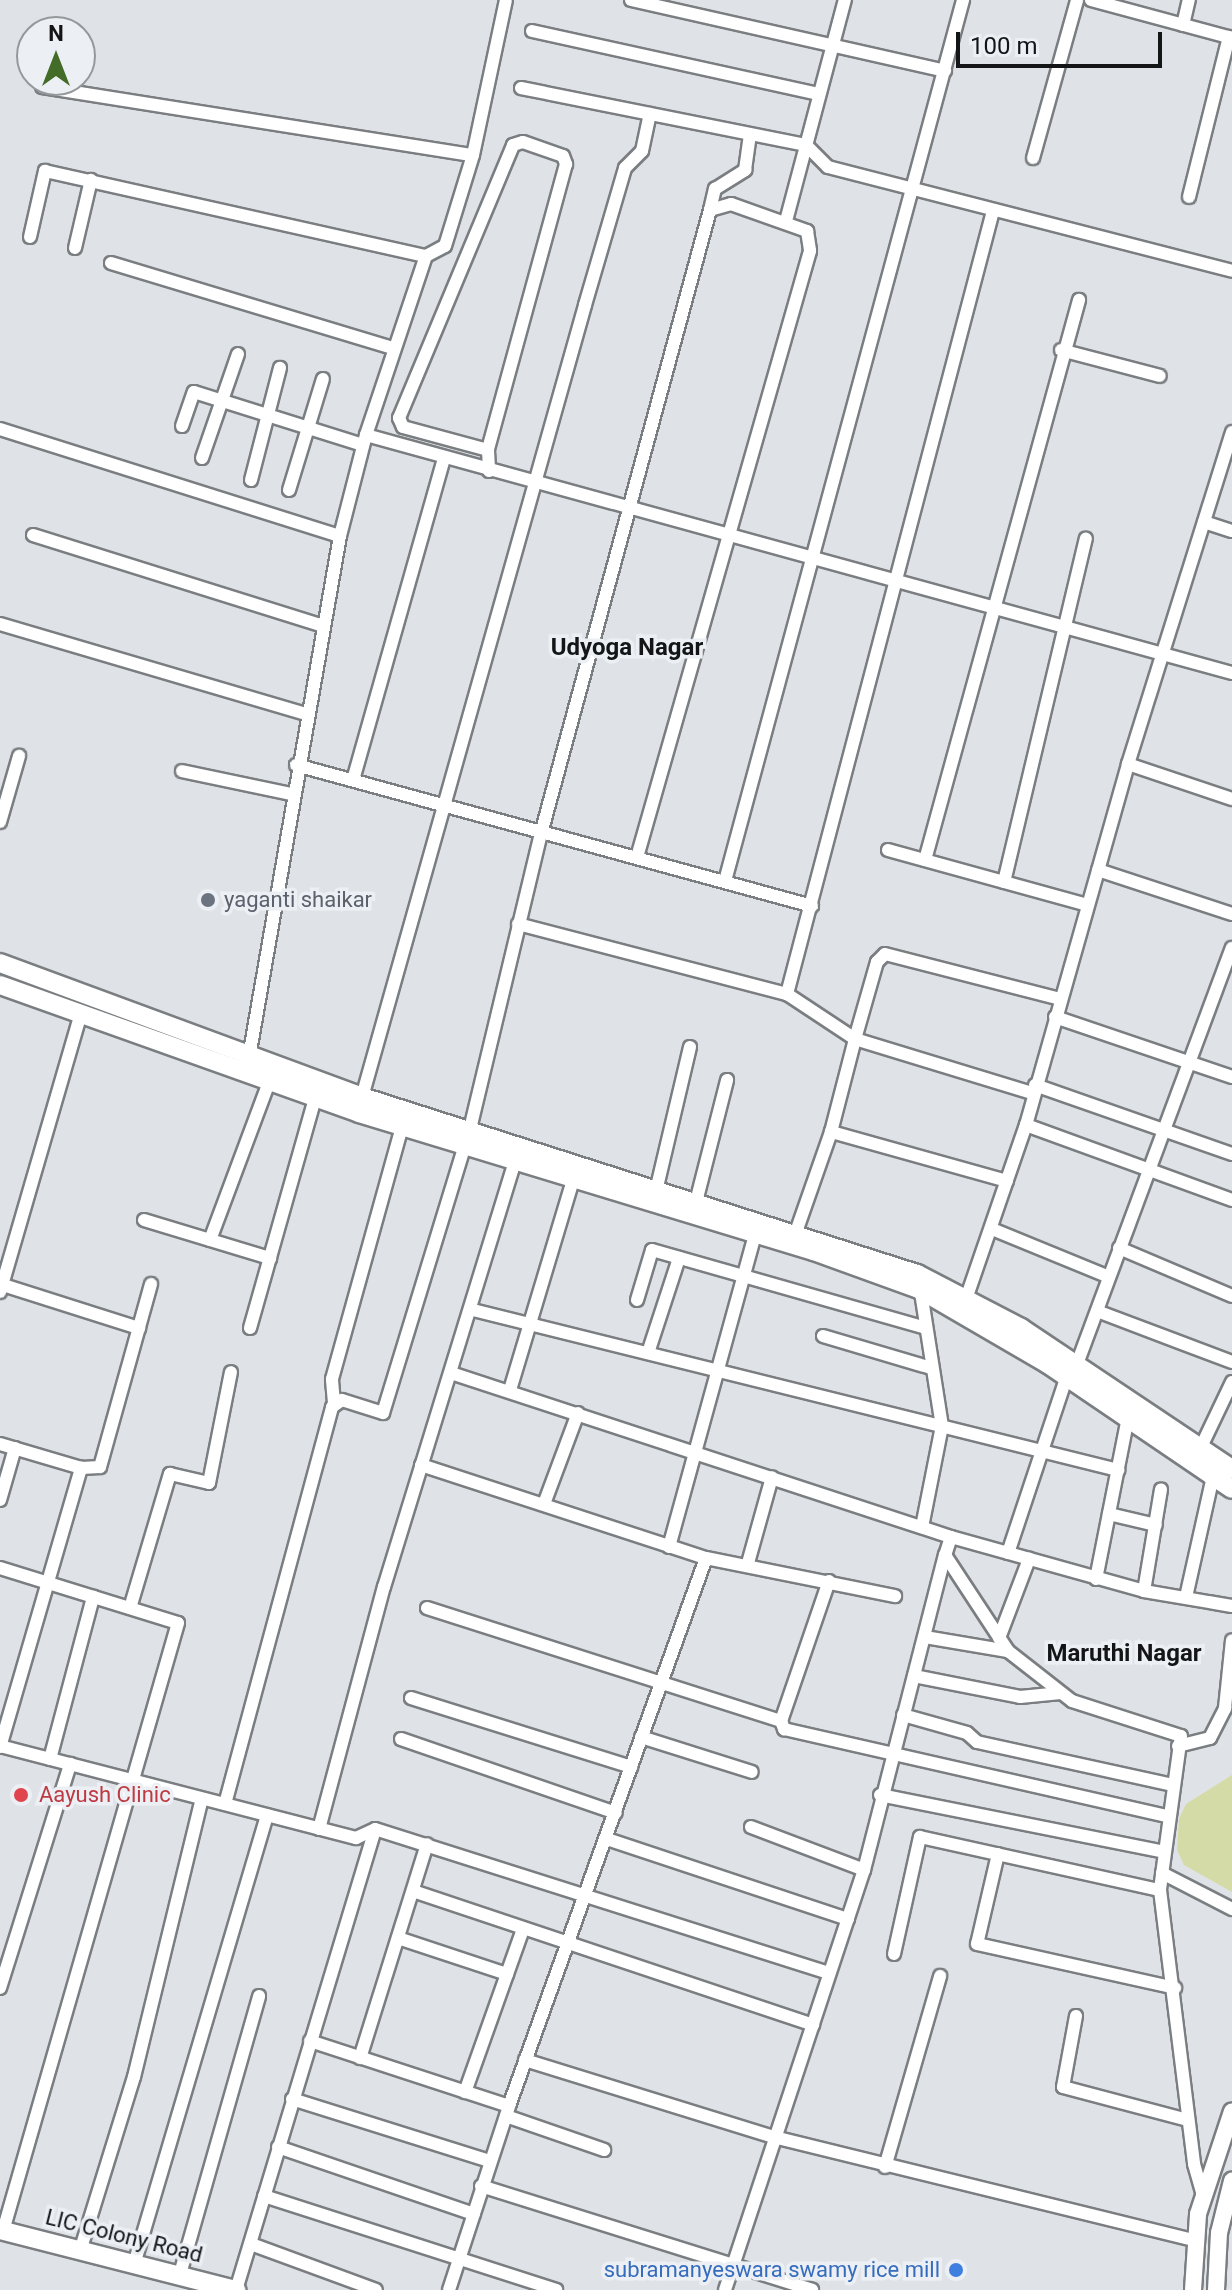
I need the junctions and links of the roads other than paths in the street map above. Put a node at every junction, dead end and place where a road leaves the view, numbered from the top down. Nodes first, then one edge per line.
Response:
1 (506, 0) edge
2 (845, 0) edge
3 (963, 0) edge
4 (1077, 0) edge
5 (1094, 0) edge
6 (1189, 0) edge
7 (638, 1) edge
8 (1183, 25) junction
9 (532, 31) dead end
10 (1230, 37) edge
11 (831, 47) junction
12 (945, 71) junction
13 (521, 88) dead end
14 (819, 94) junction
15 (96, 96) edge
16 (650, 114) junction
17 (750, 134) junction
18 (806, 145) junction
19 (473, 155) junction
20 (1033, 158) dead end
21 (91, 180) junction
22 (916, 189) junction
23 (1189, 197) dead end
24 (710, 210) junction
25 (993, 211) junction
26 (786, 221) junction
27 (30, 237) dead end
28 (75, 248) dead end
29 (426, 256) junction
30 (111, 263) dead end
31 (1232, 271) edge
32 (1079, 300) dead end
33 (393, 348) junction
34 (1061, 350) junction
35 (238, 354) dead end
36 (280, 368) dead end
37 (1160, 376) dead end
38 (323, 379) dead end
39 (221, 401) junction
40 (269, 416) junction
41 (182, 426) dead end
42 (0, 429) edge
43 (309, 430) junction
44 (1232, 432) edge
45 (364, 440) junction
46 (488, 450) junction
47 (202, 458) dead end
48 (444, 459) junction
49 (489, 471) junction
50 (251, 480) dead end
51 (535, 484) junction
52 (289, 490) dead end
53 (633, 511) junction
54 (1204, 522) junction
55 (1232, 531) edge
56 (33, 535) dead end
57 (340, 536) junction
58 (726, 536) junction
59 (1086, 539) dead end
60 (815, 560) junction
61 (899, 583) junction
62 (994, 608) junction
63 (0, 624) edge
64 (320, 625) junction
65 (1067, 627) junction
66 (1162, 652) junction
67 (1232, 673) edge
68 (305, 714) junction
69 (19, 756) dead end
70 (1128, 764) junction
71 (296, 765) junction
72 (182, 771) dead end
73 (353, 780) junction
74 (291, 794) junction
75 (1232, 799) edge
76 (447, 805) junction
77 (0, 822) edge
78 (542, 830) junction
79 (888, 850) dead end
80 (637, 857) junction
81 (925, 860) junction
82 (1098, 870) junction
83 (725, 881) junction
84 (1004, 882) junction
85 (1088, 905) junction
86 (812, 906) junction
87 (1232, 914) edge
88 (518, 924) junction
89 (1232, 948) edge
90 (0, 963) edge
91 (1227, 976) edge
92 (0, 985) edge
93 (787, 994) junction
94 (1060, 999) junction
95 (81, 1014) junction
96 (1055, 1017) junction
97 (855, 1039) junction
98 (690, 1047) dead end
99 (1191, 1063) junction
100 (248, 1065) junction
101 (1232, 1077) edge
102 (727, 1080) dead end
103 (269, 1082) junction
104 (1033, 1089) junction
105 (362, 1097) junction
106 (315, 1098) junction
107 (1026, 1125) junction
108 (402, 1126) junction
109 (1165, 1128) junction
110 (831, 1132) junction
111 (467, 1137) junction
112 (1232, 1154) edge
113 (515, 1161) junction
114 (1150, 1170) junction
115 (573, 1180) junction
116 (1007, 1181) junction
117 (656, 1191) junction
118 (1232, 1200) edge
119 (696, 1202) junction
120 (144, 1220) dead end
121 (992, 1229) junction
122 (796, 1232) junction
123 (755, 1234) junction
124 (210, 1240) junction
125 (1119, 1248) junction
126 (270, 1258) junction
127 (679, 1258) junction
128 (745, 1275) junction
129 (1109, 1277) junction
130 (921, 1283) junction
131 (151, 1284) dead end
132 (1, 1287) edge
133 (967, 1296) junction
134 (1232, 1296) edge
135 (637, 1300) dead end
136 (473, 1310) junction
137 (1097, 1311) junction
138 (530, 1324) junction
139 (139, 1328) junction
140 (250, 1328) dead end
141 (925, 1328) junction
142 (823, 1336) dead end
143 (648, 1353) junction
144 (1232, 1362) edge
145 (931, 1368) junction
146 (1072, 1370) junction
147 (718, 1371) junction
148 (231, 1372) dead end
149 (451, 1373) junction
150 (1232, 1382) edge
151 (510, 1390) junction
152 (334, 1403) junction
153 (578, 1413) junction
154 (1128, 1417) junction
155 (942, 1426) junction
156 (0, 1444) edge
157 (1201, 1447) junction
158 (15, 1448) junction
159 (1042, 1451) junction
160 (696, 1452) junction
161 (421, 1465) junction
162 (81, 1468) junction
163 (1232, 1469) edge
164 (1118, 1470) junction
165 (1213, 1476) junction
166 (772, 1477) junction
167 (1161, 1489) dead end
168 (1232, 1489) edge
169 (0, 1500) edge
170 (544, 1504) junction
171 (1109, 1514) junction
172 (1156, 1525) junction
173 (922, 1527) junction
174 (951, 1537) junction
175 (669, 1547) junction
176 (1008, 1553) junction
177 (945, 1555) junction
178 (706, 1558) junction
179 (1029, 1559) junction
180 (748, 1563) junction
181 (0, 1568) edge
182 (1096, 1579) junction
183 (44, 1581) junction
184 (829, 1581) junction
185 (1144, 1591) junction
186 (895, 1596) dead end
187 (93, 1597) junction
188 (1186, 1597) junction
189 (1232, 1606) edge
190 (130, 1608) junction
191 (427, 1608) dead end
192 (925, 1637) junction
193 (999, 1638) junction
194 (1232, 1640) edge
195 (1008, 1651) junction
196 (914, 1676) junction
197 (663, 1687) junction
198 (1061, 1693) junction
199 (411, 1698) dead end
200 (903, 1715) junction
201 (781, 1721) junction
202 (3, 1722) edge
203 (641, 1737) junction
204 (401, 1739) dead end
205 (0, 1746) edge
206 (1178, 1746) junction
207 (890, 1755) junction
208 (50, 1759) junction
209 (70, 1764) junction
210 (631, 1767) junction
211 (752, 1772) dead end
212 (134, 1781) junction
213 (1172, 1785) junction
214 (880, 1795) junction
215 (202, 1799) junction
216 (225, 1804) junction
217 (616, 1813) junction
218 (267, 1815) junction
219 (1168, 1816) junction
220 (751, 1827) dead end
221 (319, 1829) junction
222 (375, 1829) junction
223 (607, 1839) junction
224 (427, 1844) junction
225 (1164, 1852) junction
226 (998, 1854) junction
227 (864, 1870) junction
228 (1162, 1873) junction
229 (1160, 1890) junction
230 (413, 1891) junction
231 (586, 1893) junction
232 (1232, 1909) edge
233 (848, 1919) junction
234 (523, 1929) junction
235 (398, 1938) junction
236 (566, 1944) junction
237 (894, 1954) dead end
238 (829, 1973) junction
239 (507, 1974) junction
240 (940, 1976) dead end
241 (0, 1988) edge
242 (1175, 1988) junction
243 (259, 1996) dead end
244 (1076, 2016) dead end
245 (813, 2025) junction
246 (310, 2041) junction
247 (360, 2058) junction
248 (525, 2060) junction
249 (465, 2092) junction
250 (292, 2099) junction
251 (507, 2111) junction
252 (1232, 2111) edge
253 (1188, 2120) junction
254 (774, 2137) junction
255 (278, 2147) junction
256 (604, 2150) dead end
257 (490, 2161) junction
258 (885, 2167) junction
259 (1232, 2181) edge
260 (481, 2186) junction
261 (264, 2196) junction
262 (1203, 2196) junction
263 (474, 2214) junction
264 (2, 2230) edge
265 (1194, 2240) junction
266 (251, 2244) junction
267 (81, 2248) junction
268 (462, 2259) junction
269 (135, 2261) junction
270 (734, 2267) junction
271 (180, 2274) junction
272 (236, 2290) edge
273 (376, 2290) edge
274 (449, 2290) edge
275 (556, 2290) edge
276 (725, 2290) edge
277 (812, 2290) edge
278 (1193, 2290) edge
279 (1216, 2290) edge

1 - 19 street
2 - 11 street
3 - 12 street
4 - 20 street
5 - 8 street
6 - 8 street
7 - 11 street
8 - 10 street
9 - 14 street
10 - 23 street
11 - 12 street
11 - 14 street
12 - 22 street
13 - 16 street
14 - 18 street
15 - 19 street
16 - 17 street
16 - 51 street
17 - 18 street
17 - 24 street
18 - 22 street
18 - 26 street
19 - 29 street
21 - 27 street
21 - 28 street
21 - 29 street
22 - 25 street
22 - 60 street
24 - 26 street
24 - 53 street
25 - 31 street
25 - 61 street
26 - 58 street
29 - 33 street
30 - 33 street
32 - 34 street
33 - 45 street
34 - 37 street
34 - 62 street
35 - 39 street
36 - 40 street
38 - 43 street
39 - 40 street
39 - 41 street
39 - 47 street
40 - 43 street
40 - 50 street
42 - 57 street
43 - 45 street
43 - 52 street
44 - 54 street
45 - 48 street
45 - 57 street
46 - 46 street
46 - 49 street
48 - 49 street
48 - 73 street
49 - 51 street
51 - 53 street
51 - 76 street
53 - 58 street
53 - 78 street
54 - 55 street
54 - 66 street
56 - 64 street
57 - 64 street
58 - 60 street
58 - 80 street
59 - 65 street
60 - 61 street
60 - 83 street
61 - 62 street
61 - 86 street
62 - 65 street
62 - 81 street
63 - 68 street
64 - 68 street
65 - 66 street
65 - 84 street
66 - 67 street
66 - 70 street
68 - 71 street
69 - 77 street
70 - 75 street
70 - 82 street
71 - 73 street
71 - 74 street
72 - 74 street
73 - 76 street
74 - 100 street
76 - 78 street
76 - 105 street
78 - 80 street
78 - 88 street
79 - 81 street
80 - 83 street
81 - 84 street
82 - 85 street
82 - 87 street
83 - 86 street
84 - 85 street
85 - 94 street
86 - 93 street
88 - 93 street
88 - 111 street
89 - 91 street
90 - 100 main road
91 - 99 street
92 - 95 main road
93 - 97 street
94 - 96 street
94 - 97 street
95 - 100 main road
95 - 132 street
96 - 99 street
96 - 104 street
97 - 104 street
97 - 110 street
98 - 117 street
99 - 101 street
99 - 109 street
100 - 103 main road
100 - 105 main road
102 - 119 street
103 - 106 main road
103 - 124 street
104 - 107 street
104 - 109 street
105 - 111 main road
106 - 108 main road
106 - 126 street
107 - 114 street
107 - 116 street
108 - 111 main road
108 - 152 street
109 - 112 street
109 - 114 street
110 - 116 street
110 - 122 street
111 - 113 main road
111 - 117 main road
111 - 152 street
113 - 115 main road
113 - 136 street
114 - 118 street
114 - 125 street
115 - 123 main road
115 - 138 street
116 - 121 street
117 - 119 main road
119 - 122 main road
120 - 124 street
121 - 129 street
121 - 133 street
122 - 130 main road
123 - 128 street
123 - 130 main road
124 - 126 street
125 - 129 street
125 - 134 street
126 - 140 street
127 - 128 street
127 - 135 street
127 - 143 street
128 - 141 street
128 - 147 street
129 - 137 street
130 - 133 main road
130 - 141 street
130 - 146 main road
131 - 139 street
132 - 139 street
133 - 146 main road
136 - 138 street
136 - 149 street
137 - 144 street
137 - 146 street
138 - 143 street
138 - 151 street
139 - 162 street
141 - 145 street
142 - 145 street
143 - 147 street
145 - 155 street
146 - 154 main road
146 - 157 main road
146 - 159 street
147 - 155 street
147 - 160 street
148 - 190 street
149 - 151 street
149 - 161 street
150 - 157 street
151 - 153 street
152 - 216 street
153 - 160 street
153 - 170 street
154 - 164 street
154 - 165 main road
155 - 159 street
155 - 173 street
156 - 158 street
157 - 163 main road
158 - 162 street
158 - 169 street
159 - 164 street
159 - 176 street
160 - 166 street
160 - 175 street
161 - 170 street
161 - 221 street
162 - 183 street
164 - 171 street
165 - 168 main road
165 - 188 street
166 - 173 street
166 - 180 street
167 - 172 street
170 - 175 street
171 - 172 street
171 - 182 street
172 - 185 street
173 - 174 street
174 - 176 street
174 - 177 street
175 - 178 street
176 - 179 street
177 - 192 street
177 - 193 street
178 - 180 street
178 - 197 street
179 - 182 street
179 - 193 street
180 - 184 street
181 - 183 street
182 - 185 street
183 - 187 street
183 - 202 street
184 - 186 street
184 - 201 street
185 - 188 street
187 - 190 street
187 - 208 street
188 - 189 street
190 - 212 street
191 - 197 street
192 - 195 street
192 - 196 street
193 - 195 street
194 - 206 street
195 - 198 street
196 - 198 street
196 - 200 street
197 - 201 street
197 - 203 street
198 - 206 street
199 - 210 street
200 - 207 street
200 - 213 street
201 - 207 street
202 - 205 street
203 - 210 street
203 - 211 street
204 - 217 street
205 - 208 street
206 - 213 street
207 - 214 street
207 - 219 street
208 - 209 street
209 - 212 street
209 - 241 street
210 - 217 street
212 - 215 street
212 - 264 street
213 - 219 street
214 - 225 street
214 - 227 street
215 - 216 street
215 - 267 street
216 - 218 street
217 - 223 street
218 - 221 street
218 - 269 street
219 - 225 street
220 - 227 street
221 - 222 street
222 - 224 street
222 - 246 street
223 - 231 street
223 - 233 street
224 - 230 street
224 - 231 street
225 - 228 street
226 - 229 street
226 - 237 street
226 - 242 street
227 - 233 street
228 - 229 street
228 - 232 street
229 - 242 street
230 - 234 street
230 - 235 street
231 - 236 street
231 - 238 street
233 - 238 street
234 - 236 street
234 - 239 street
235 - 239 street
235 - 247 street
236 - 245 street
236 - 248 street
238 - 245 street
239 - 249 street
240 - 258 street
242 - 253 street
243 - 271 street
244 - 253 street
245 - 254 street
246 - 247 street
246 - 250 street
247 - 249 street
248 - 251 street
248 - 254 street
249 - 251 street
250 - 255 street
250 - 257 street
251 - 256 street
251 - 257 street
252 - 262 street
253 - 262 street
254 - 258 street
254 - 270 street
255 - 261 street
255 - 263 street
257 - 260 street
258 - 265 street
259 - 279 street
260 - 263 street
260 - 270 street
261 - 266 street
261 - 268 street
262 - 265 street
263 - 268 street
264 - 267 main road, LIC Colony Road
265 - 278 street
266 - 272 street
266 - 273 street
267 - 269 main road, LIC Colony Road
268 - 274 street
268 - 275 street
269 - 271 main road, LIC Colony Road
270 - 276 street
270 - 277 street
271 - 272 main road, LIC Colony Road

